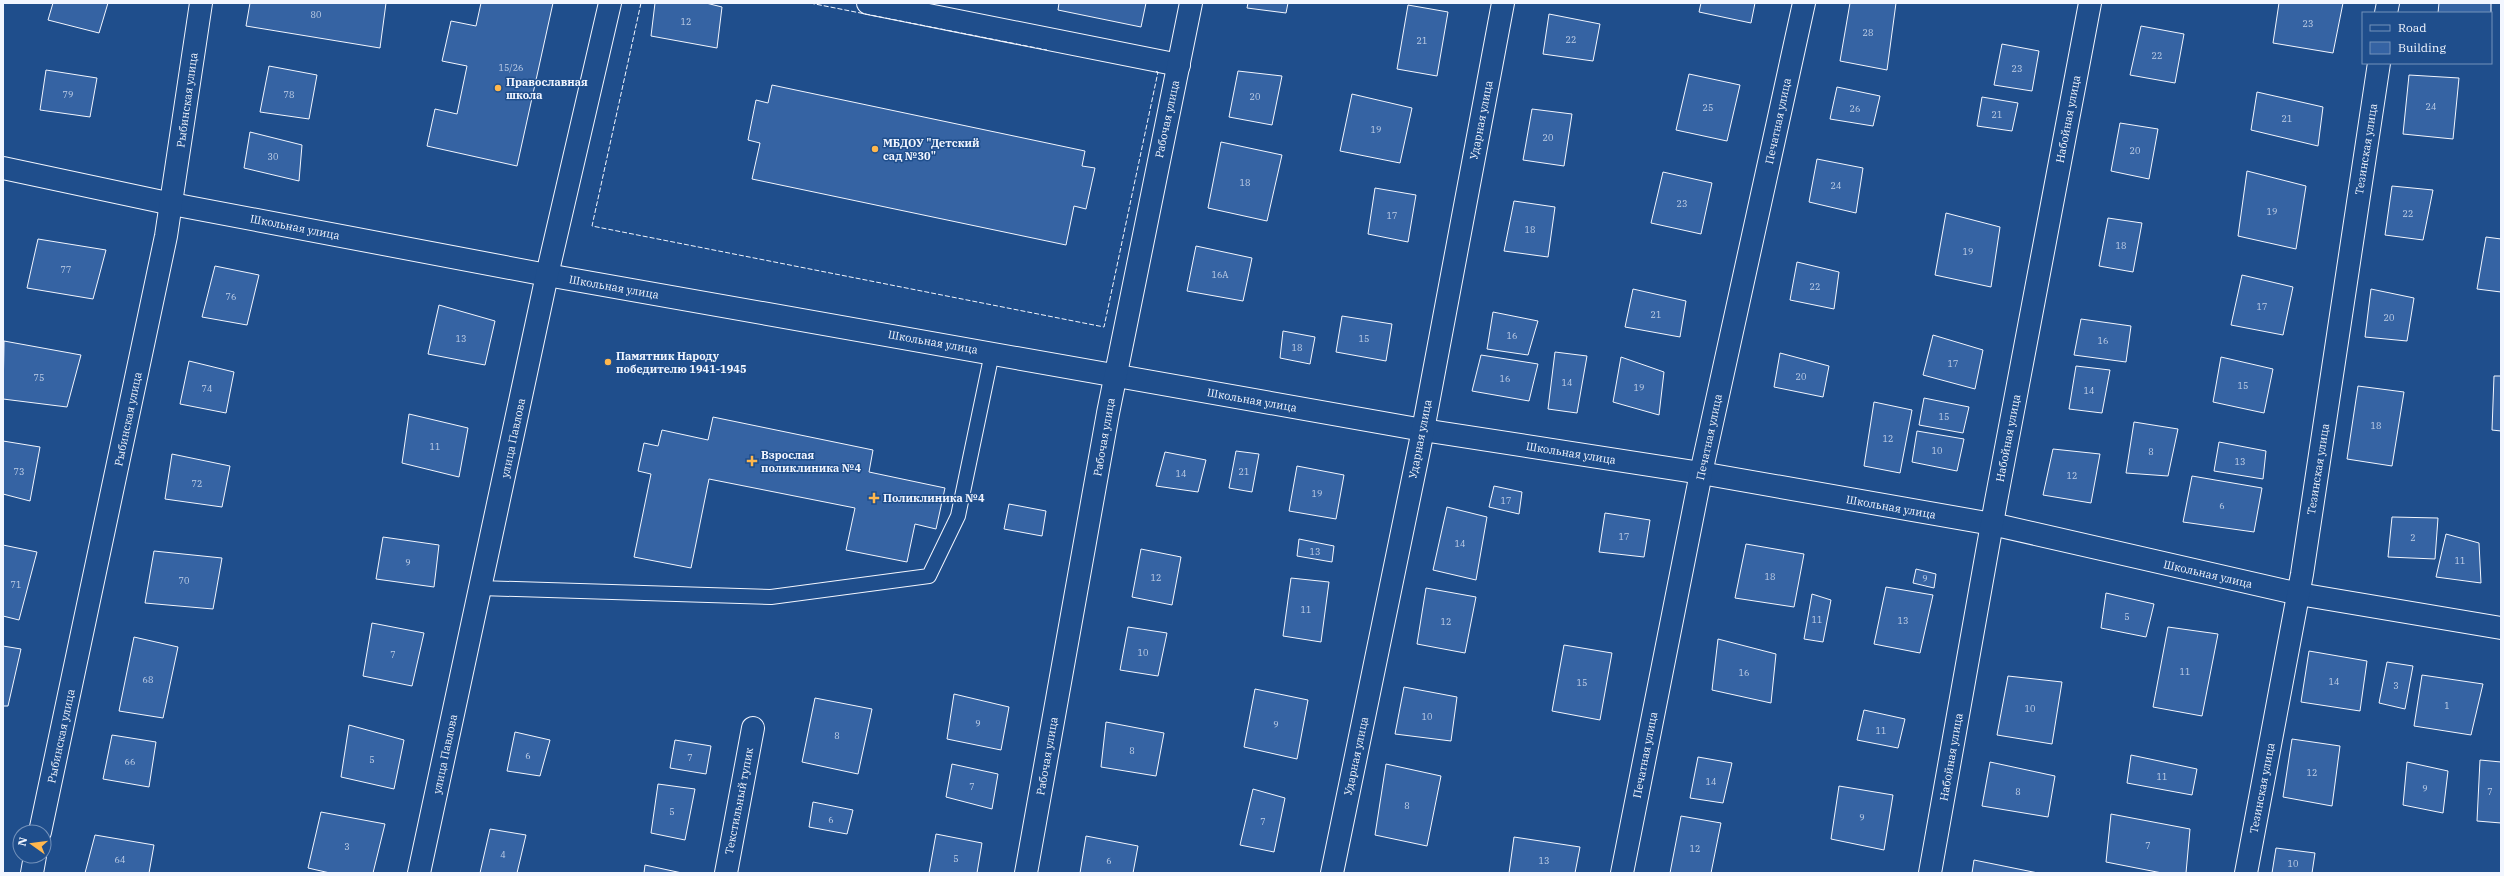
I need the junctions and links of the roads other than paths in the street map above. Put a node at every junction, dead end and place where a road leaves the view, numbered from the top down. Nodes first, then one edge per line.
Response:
1 (201, 3) edge
2 (610, 3) edge
3 (1191, 3) edge
4 (1503, 3) edge
5 (1804, 3) edge
6 (2090, 3) edge
7 (881, 4) edge
8 (2379, 64) edge
9 (1178, 65) junction
10 (3, 168) edge
11 (172, 204) junction
12 (547, 275) junction
13 (992, 353) junction
14 (1115, 376) junction
15 (1423, 430) junction
16 (1701, 473) junction
17 (1992, 524) junction
18 (480, 588) junction
19 (2298, 594) junction
20 (2501, 628) edge
21 (753, 728) dead end
22 (42, 824) edge
23 (419, 873) edge
24 (726, 873) edge
25 (1026, 873) edge
26 (1332, 873) edge
27 (1622, 873) edge
28 (1930, 873) edge
29 (2246, 873) edge

1 - 11 street, Рыбинская улица
2 - 12 street, улица Павлова
3 - 9 street, Рабочая улица
4 - 15 street, Ударная улица
5 - 16 street, Печатная улица
6 - 17 street, Набойная улица
7 - 9 street
8 - 19 street, Тезинская улица
9 - 14 street, Рабочая улица
10 - 11 street, Школьная улица
11 - 12 street, Школьная улица
11 - 22 street, Рыбинская улица
12 - 13 street, Школьная улица
12 - 18 street, улица Павлова
13 - 14 street, Школьная улица
13 - 18 lane
14 - 15 street, Школьная улица
14 - 25 street, Рабочая улица
15 - 16 street, Школьная улица
15 - 26 street, Ударная улица
16 - 17 street, Школьная улица
16 - 27 street, Печатная улица
17 - 19 street, Школьная улица
17 - 28 street, Набойная улица
18 - 23 street, улица Павлова
19 - 20 street, Школьная улица
19 - 29 street, Тезинская улица
21 - 24 street, Текстильный тупик

